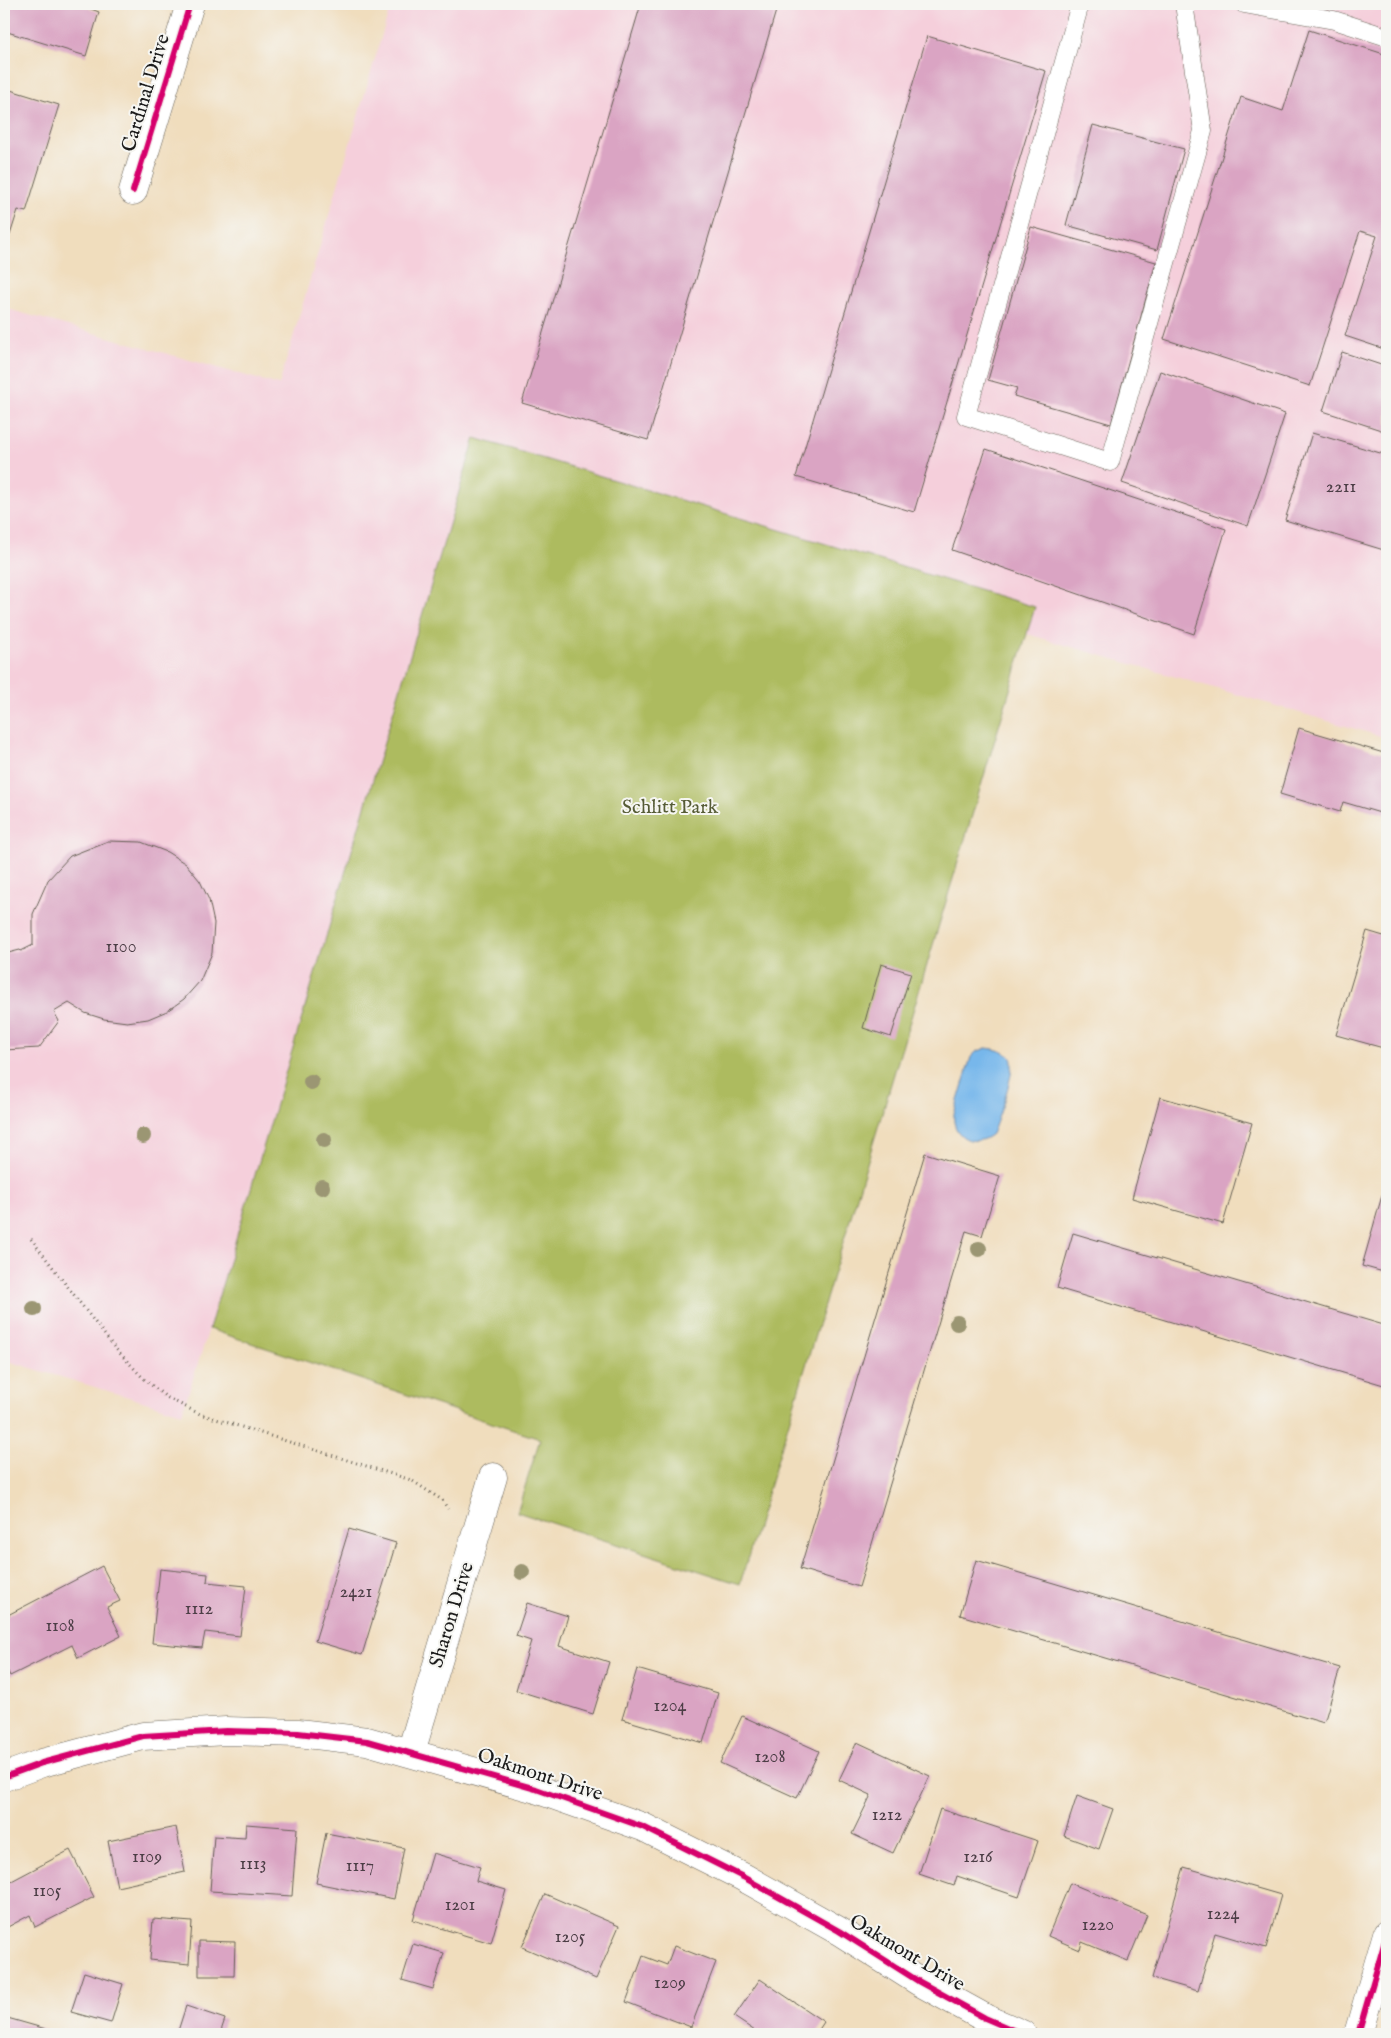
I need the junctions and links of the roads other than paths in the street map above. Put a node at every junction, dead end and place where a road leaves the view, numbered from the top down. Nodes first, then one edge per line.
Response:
1 (190, 4) edge
2 (1080, 4) edge
3 (1184, 4) edge
4 (1244, 4) edge
5 (1387, 37) edge
6 (133, 191) dead end
7 (493, 1478) dead end
8 (410, 1752) junction
9 (4, 1777) edge
10 (1387, 1934) edge
11 (1021, 2034) edge
12 (1358, 2034) edge

1 - 6 street, Cardinal Drive
2 - 3 lane
4 - 5 lane
7 - 8 street, Sharon Drive
8 - 9 street, Oakmont Drive
8 - 11 street, Oakmont Drive
10 - 12 street

